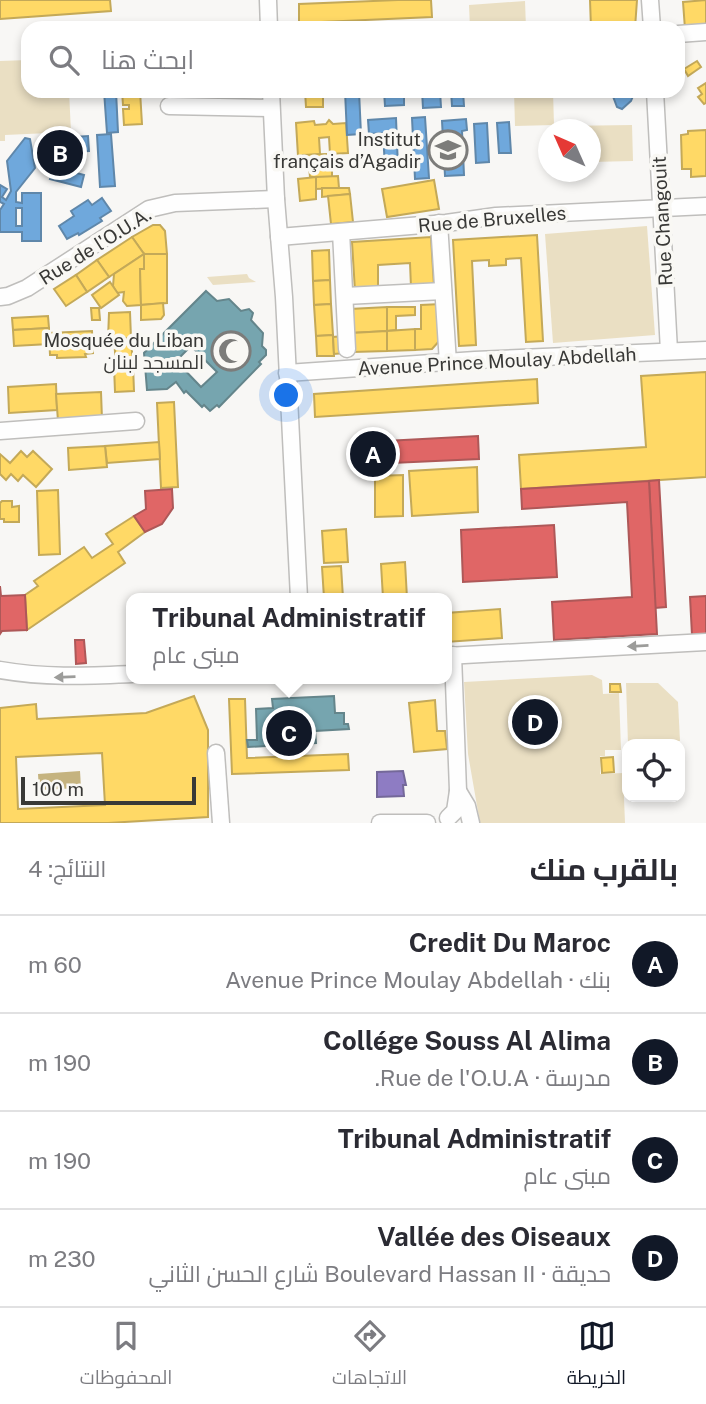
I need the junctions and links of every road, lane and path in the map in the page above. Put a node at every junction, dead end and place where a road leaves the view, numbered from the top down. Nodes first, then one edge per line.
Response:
1 (268, 0) edge
2 (650, 0) edge
3 (269, 21) edge
4 (652, 21) edge
5 (706, 33) edge
6 (685, 34) edge
7 (271, 98) edge
8 (655, 98) edge
9 (169, 106) dead end
10 (271, 108) junction
11 (276, 199) junction
12 (706, 206) edge
13 (660, 208) junction
14 (439, 223) junction
15 (341, 232) junction
16 (279, 237) junction
17 (443, 291) junction
18 (345, 296) junction
19 (0, 297) edge
20 (347, 349) dead end
21 (706, 350) edge
22 (669, 351) junction
23 (448, 363) junction
24 (288, 373) junction
25 (136, 421) dead end
26 (0, 431) edge
27 (299, 593) edge
28 (706, 642) edge
29 (452, 655) edge
30 (0, 670) edge
31 (126, 674) edge
32 (452, 684) edge
33 (216, 753) dead end
34 (458, 791) junction
35 (447, 822) edge
36 (220, 823) edge
37 (380, 823) edge
38 (427, 823) edge
39 (471, 823) edge

1 - 3 street
2 - 4 street
5 - 6 street
7 - 10 street
8 - 13 street, Rue Changouit
9 - 10 street
10 - 11 street
11 - 16 street
11 - 19 street, Rue de l'O.U.A.
12 - 13 street, Rue de Bruxelles
13 - 14 street, Rue de Bruxelles
13 - 22 street, Rue Changouit
14 - 15 street, Rue de Bruxelles
14 - 17 street
15 - 16 street, Rue de Bruxelles
15 - 18 street
16 - 24 street
17 - 18 street
17 - 23 street
18 - 20 street
21 - 22 street, Avenue Prince Moulay Abdellah
22 - 23 street, Avenue Prince Moulay Abdellah
23 - 24 street, Avenue Prince Moulay Abdellah
24 - 27 street
25 - 26 street
28 -> 29 street
31 -> 30 street
32 - 34 street
33 - 36 street
34 - 35 street
34 - 39 street
37 - 38 street

